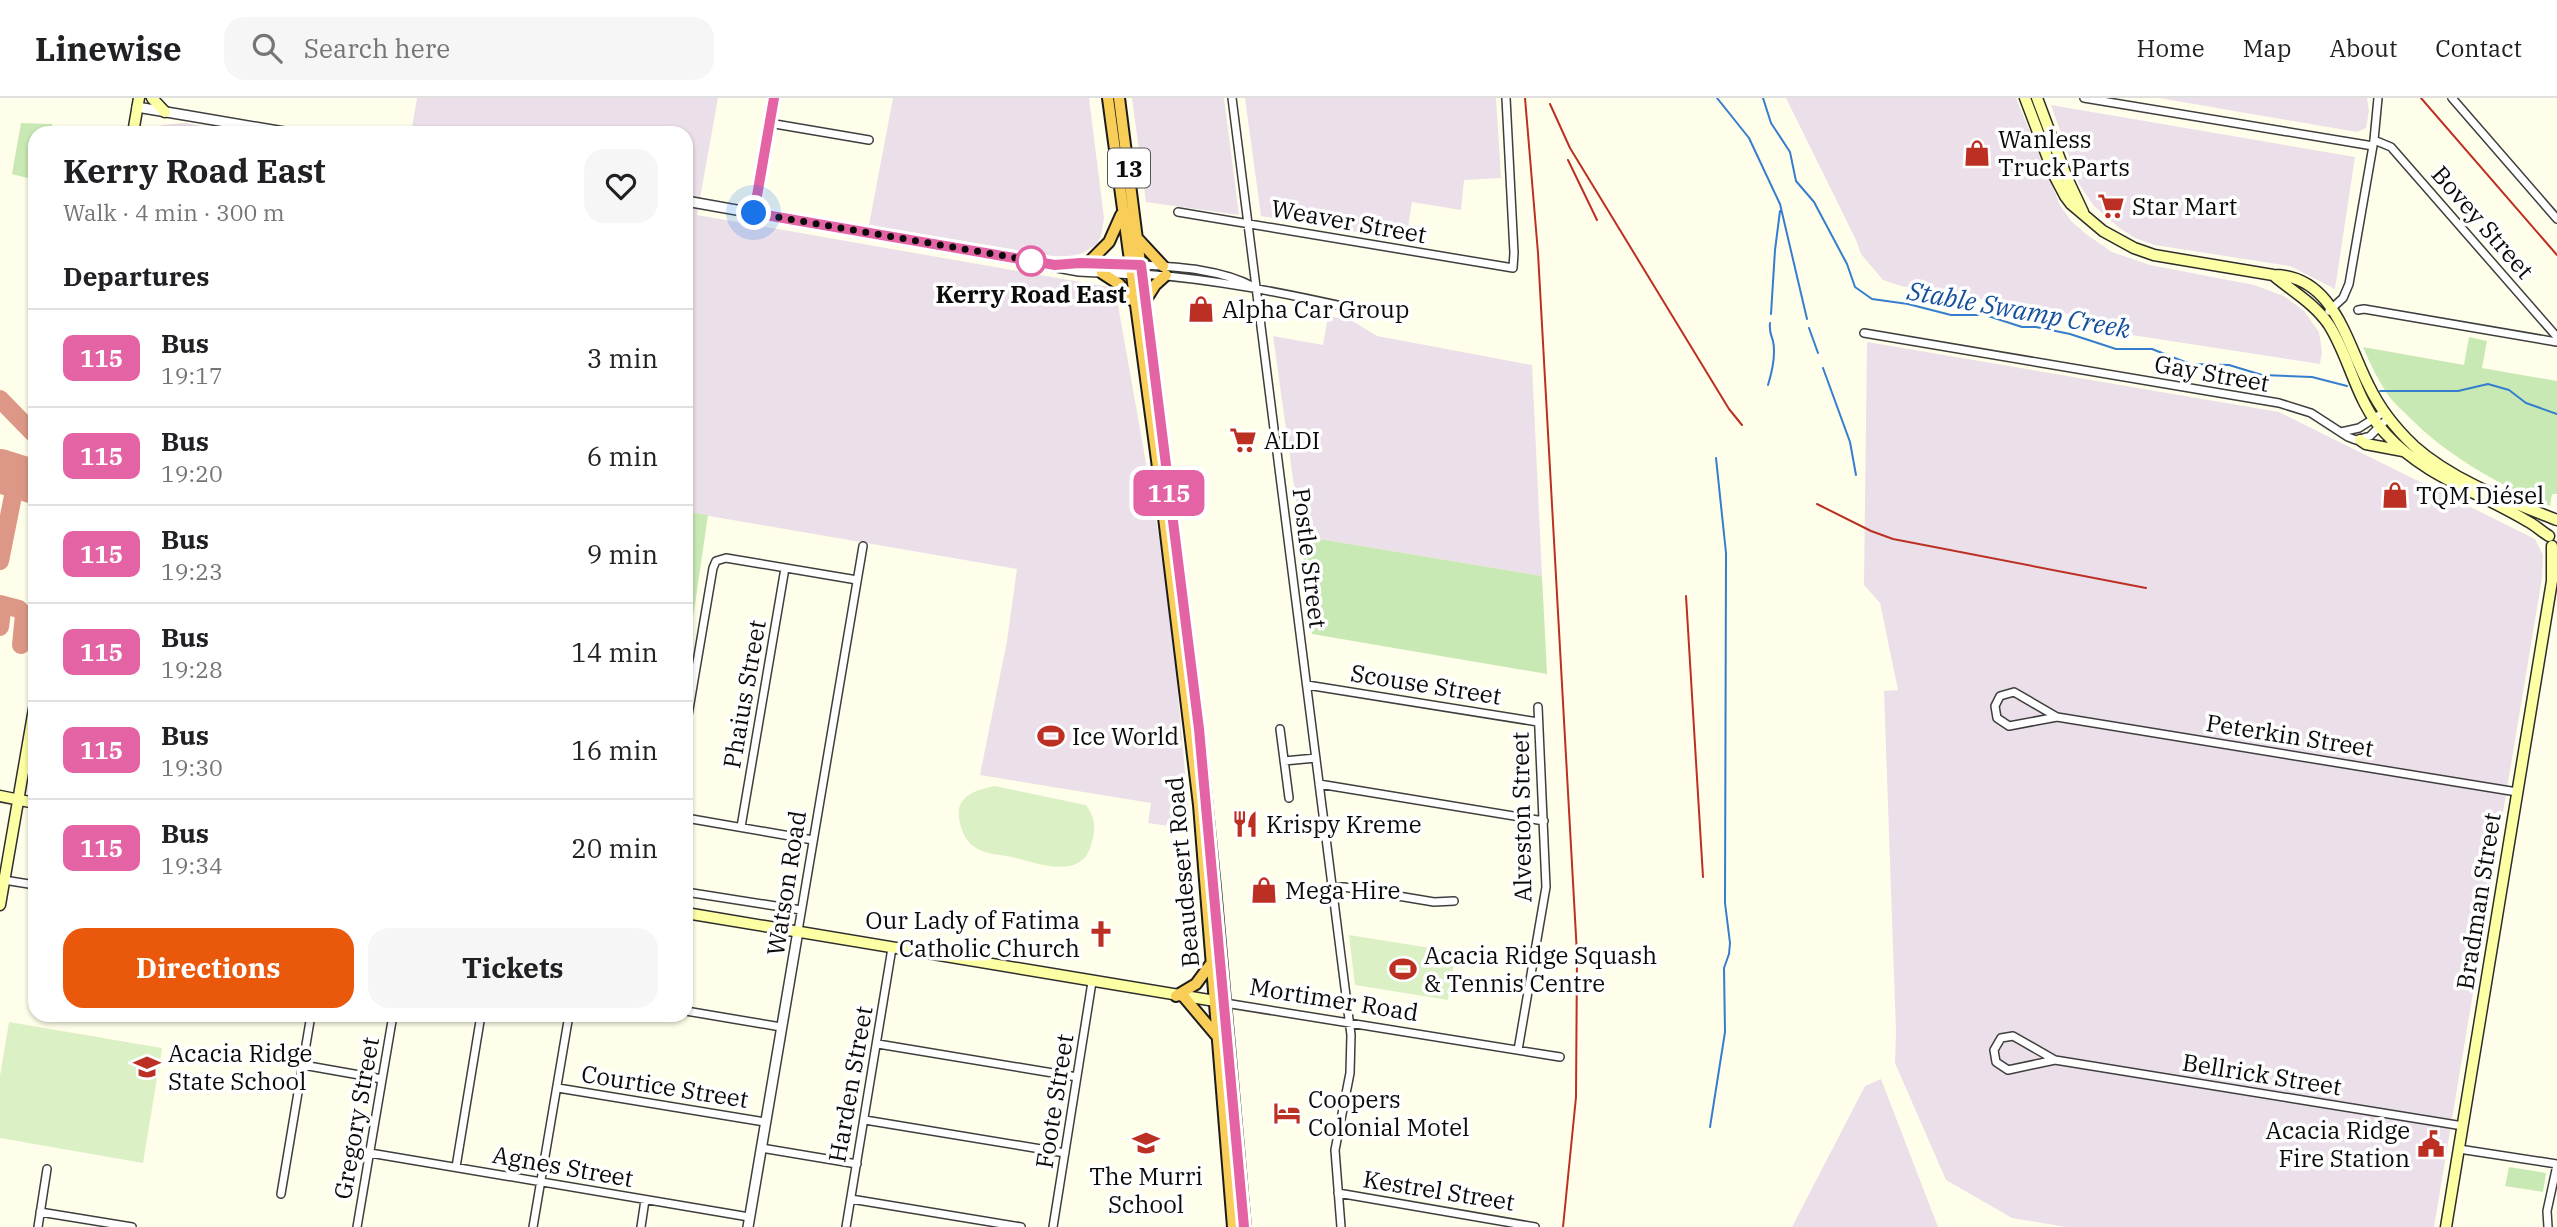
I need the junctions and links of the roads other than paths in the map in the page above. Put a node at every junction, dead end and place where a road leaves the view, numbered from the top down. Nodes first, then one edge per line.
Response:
1 (152, 98) edge
2 (774, 98) edge
3 (1108, 98) edge
4 (1119, 98) edge
5 (1232, 98) edge
6 (1506, 98) edge
7 (2025, 98) edge
8 (2037, 98) edge
9 (2084, 98) edge
10 (2378, 98) edge
11 (2452, 98) edge
12 (138, 103) edge
13 (165, 112) junction
14 (769, 123) junction
15 (134, 126) edge
16 (248, 126) edge
17 (869, 141) dead end
18 (2374, 143) junction
19 (693, 202) edge
20 (1178, 212) dead end
21 (754, 213) junction
22 (1122, 213) junction
23 (2083, 213) junction
24 (2557, 219) edge
25 (1249, 224) junction
26 (1137, 238) junction
27 (1088, 263) junction
28 (1060, 266) junction
29 (1136, 269) junction
30 (1165, 271) junction
31 (1102, 273) junction
32 (2273, 275) junction
33 (1255, 287) junction
34 (1140, 302) junction
35 (2332, 308) junction
36 (1355, 309) dead end
37 (2358, 310) dead end
38 (2322, 316) junction
39 (1864, 333) dead end
40 (2557, 337) edge
41 (2557, 342) edge
42 (2386, 415) junction
43 (2377, 423) junction
44 (2341, 432) junction
45 (2360, 440) junction
46 (2403, 451) junction
47 (2557, 521) edge
48 (2553, 544) edge
49 (863, 546) dead end
50 (785, 568) junction
51 (2554, 576) edge
52 (857, 580) junction
53 (1307, 685) junction
54 (693, 686) edge
55 (1538, 707) dead end
56 (2057, 716) junction
57 (1538, 722) junction
58 (1280, 729) dead end
59 (28, 743) edge
60 (1316, 758) junction
61 (1284, 761) junction
62 (1319, 784) junction
63 (2517, 792) junction
64 (0, 796) edge
65 (1289, 798) dead end
66 (18, 800) junction
67 (28, 802) edge
68 (693, 819) edge
69 (1544, 821) junction
70 (741, 827) junction
71 (813, 840) junction
72 (4, 880) junction
73 (28, 885) edge
74 (1333, 887) junction
75 (693, 893) edge
76 (1454, 901) dead end
77 (0, 905) edge
78 (801, 910) junction
79 (693, 914) edge
80 (798, 932) junction
81 (892, 948) junction
82 (1210, 965) junction
83 (1092, 982) junction
84 (1180, 996) junction
85 (1219, 1002) junction
86 (693, 1012) edge
87 (310, 1022) edge
88 (392, 1022) edge
89 (480, 1022) edge
90 (568, 1022) edge
91 (1349, 1023) junction
92 (781, 1027) junction
93 (1216, 1035) junction
94 (878, 1044) junction
95 (1518, 1050) junction
96 (1560, 1057) dead end
97 (2055, 1060) junction
98 (303, 1065) junction
99 (1077, 1077) junction
100 (382, 1079) junction
101 (558, 1088) junction
102 (865, 1120) junction
103 (765, 1122) junction
104 (2463, 1126) junction
105 (761, 1148) junction
106 (2459, 1149) junction
107 (370, 1153) junction
108 (1065, 1153) junction
109 (857, 1164) junction
110 (2557, 1164) edge
111 (456, 1167) junction
112 (47, 1170) dead end
113 (541, 1181) junction
114 (1338, 1193) junction
115 (281, 1194) dead end
116 (850, 1199) junction
117 (645, 1200) junction
118 (40, 1212) junction
119 (748, 1222) edge
120 (1534, 1226) edge
121 (37, 1227) edge
122 (132, 1227) edge
123 (357, 1227) edge
124 (533, 1227) edge
125 (640, 1227) edge
126 (846, 1227) edge
127 (1017, 1227) edge
128 (1054, 1227) edge
129 (1233, 1227) edge
130 (1244, 1227) edge
131 (1341, 1227) edge
132 (2446, 1227) edge
133 (2548, 1227) edge

1 - 13 main road
2 - 14 street
3 - 22 highway, Beaudesert Road / 13
4 - 26 highway, Beaudesert Road / 13
5 - 25 street, Postle Street
6 - 25 street, Weaver Street
7 - 23 main road
8 - 23 main road
9 - 18 street
10 - 18 street
11 - 24 street
12 - 13 street
12 - 15 main road
13 - 16 street
14 - 17 street
14 - 21 street
18 - 35 street
18 - 40 street, Bovey Street
19 - 21 street
20 - 25 street, Weaver Street
21 - 28 street
22 - 27 highway
22 - 29 highway, Beaudesert Road / 13
23 - 32 main road
25 - 33 street, Postle Street
26 - 29 highway, Beaudesert Road / 13
26 - 30 highway
27 - 28 street
27 - 29 street
28 - 31 street
29 - 30 street
29 - 31 street
29 - 34 highway, Beaudesert Road / 13
30 - 33 street
30 - 34 highway
31 - 34 highway
32 - 35 main road
32 - 38 main road
33 - 36 street
33 - 53 street, Postle Street
34 - 82 highway, Beaudesert Road / 13
34 - 85 highway, Beaudesert Road / 13
35 - 38 street
35 - 42 main road
37 - 41 street
38 - 43 main road
39 - 44 street, Gay Street
42 - 43 street
42 - 47 main road
43 - 44 street
43 - 45 street
43 - 46 main road
44 - 45 street, Gay Street
45 - 46 main road
46 - 48 main road
47 - 48 main road
48 - 51 main road, Bradman Street
49 - 52 street, Watson Road
50 - 52 street
50 - 54 street
50 - 70 street, Phaius Street
51 - 63 main road, Bradman Street
52 - 71 street, Watson Road
53 - 57 street, Scouse Street
53 - 60 street, Postle Street
55 - 57 street, Alveston Street
56 - 56 street, Peterkin Street
56 - 63 street, Peterkin Street
57 - 69 street, Alveston Street
58 - 61 street
59 - 66 main road
60 - 61 street
60 - 62 street, Postle Street
61 - 65 street
62 - 69 street
62 - 74 street, Postle Street
63 - 104 main road, Bradman Street
64 - 66 main road
66 - 67 main road
66 - 72 main road
68 - 70 street
69 - 95 street, Alveston Street
70 - 71 street
71 - 78 street, Watson Road
72 - 73 street
72 - 77 main road
74 - 76 street
74 - 91 street, Postle Street
75 - 78 street
78 - 80 street, Watson Road
79 - 80 main road, Mortimer Road
80 - 81 main road, Mortimer Road
80 - 92 street, Watson Road
81 - 83 main road, Mortimer Road
81 - 94 street, Harden Street
82 - 84 highway
82 - 85 highway, Beaudesert Road / 13
83 - 84 main road, Mortimer Road
83 - 99 street, Foote Street
84 - 85 main road, Mortimer Road
84 - 93 highway
85 - 91 street, Mortimer Road
85 - 93 highway, Beaudesert Road / 13
85 - 130 highway, Beaudesert Road / 13
86 - 92 street
87 - 98 street
88 - 100 street, Gregory Street
89 - 111 street
90 - 101 street
91 - 95 street, Mortimer Road
91 - 114 street, Postle Street
92 - 103 street, Watson Road
93 - 129 highway, Beaudesert Road / 13
94 - 99 street
94 - 102 street, Harden Street
95 - 96 street, Mortimer Road
97 - 97 street, Bellrick Street
97 - 104 street, Bellrick Street
98 - 100 street
98 - 115 street
99 - 108 street, Foote Street
100 - 107 street, Gregory Street
101 - 103 street, Courtice Street
101 - 113 street
102 - 108 street
102 - 109 street, Harden Street
103 - 105 street, Watson Road
104 - 106 main road, Bradman Street
105 - 109 street
105 - 119 street, Watson Road
106 - 110 street
106 - 132 main road, Bradman Street
107 - 111 street, Agnes Street
107 - 123 street, Gregory Street
108 - 128 street, Foote Street
109 - 116 street, Harden Street
110 - 133 street
111 - 113 street, Agnes Street
112 - 118 street
113 - 117 street, Agnes Street
113 - 124 street
114 - 120 street, Kestrel Street
114 - 131 street, Postle Street
116 - 126 street, Harden Street
116 - 127 street
117 - 119 street, Agnes Street
117 - 125 street
118 - 121 street
118 - 122 street

